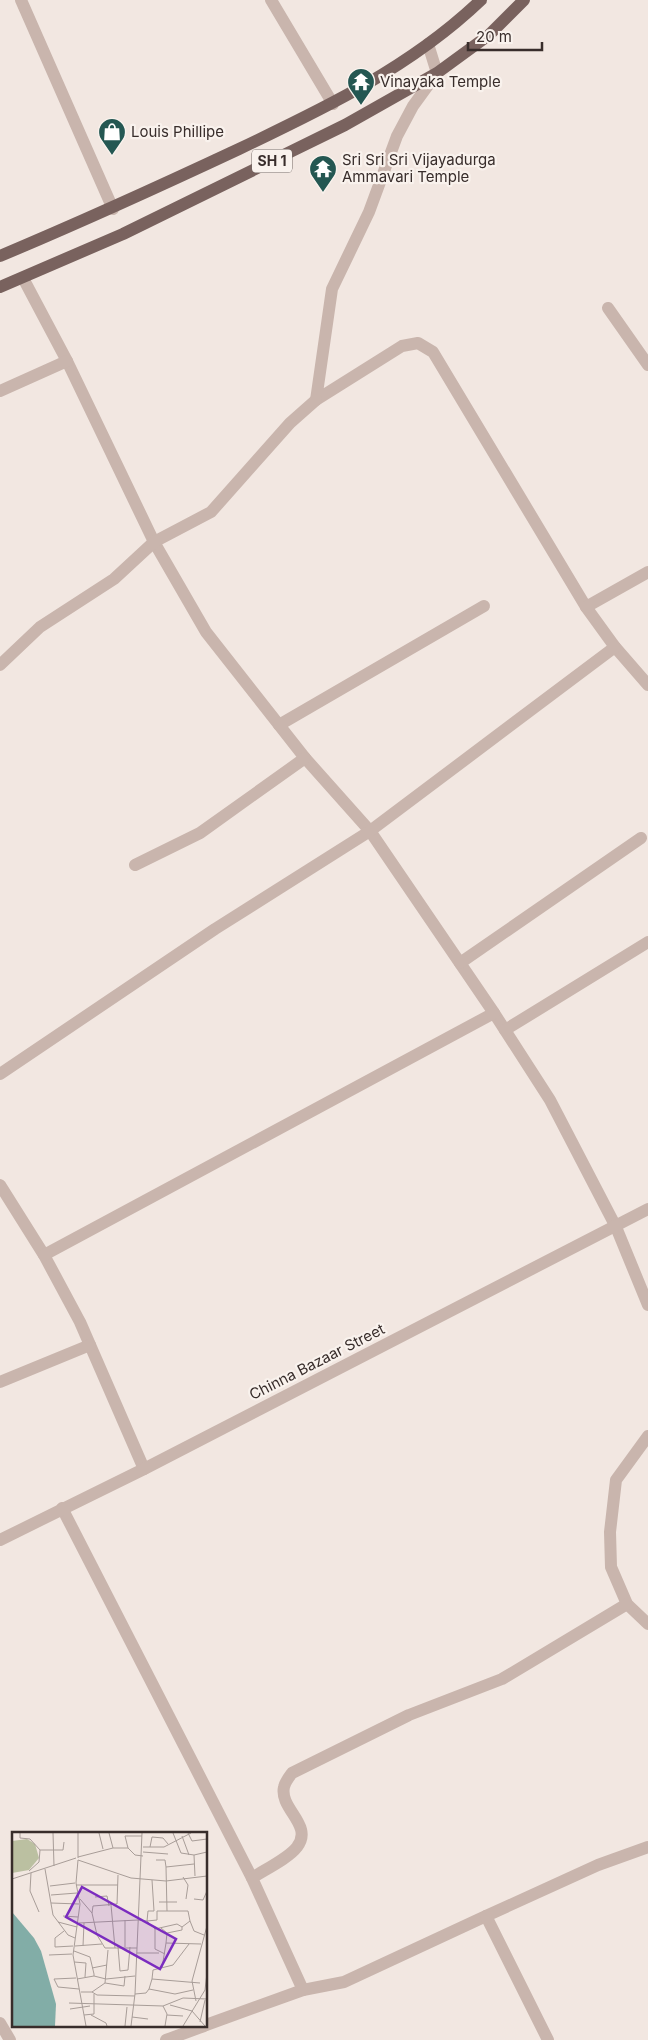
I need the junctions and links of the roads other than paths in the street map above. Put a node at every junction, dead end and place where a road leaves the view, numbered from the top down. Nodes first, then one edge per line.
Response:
1 (20, 0) edge
2 (271, 0) edge
3 (480, 0) edge
4 (524, 0) edge
5 (428, 44) junction
6 (438, 73) junction
7 (333, 104) junction
8 (113, 209) junction
9 (0, 256) edge
10 (23, 278) junction
11 (0, 287) edge
12 (608, 308) dead end
13 (66, 360) junction
14 (648, 365) edge
15 (0, 391) edge
16 (316, 400) junction
17 (154, 542) junction
18 (648, 572) edge
19 (484, 606) dead end
20 (586, 607) junction
21 (615, 647) junction
22 (0, 665) edge
23 (648, 686) edge
24 (279, 725) junction
25 (305, 758) junction
26 (370, 831) junction
27 (641, 838) dead end
28 (135, 865) dead end
29 (648, 942) edge
30 (460, 963) junction
31 (494, 1013) junction
32 (505, 1030) junction
33 (0, 1074) edge
34 (0, 1185) edge
35 (648, 1209) edge
36 (616, 1227) junction
37 (44, 1255) junction
38 (648, 1306) edge
39 (90, 1345) junction
40 (0, 1382) edge
41 (648, 1436) edge
42 (144, 1468) junction
43 (62, 1508) junction
44 (0, 1540) edge
45 (627, 1604) junction
46 (648, 1624) edge
47 (648, 1847) edge
48 (252, 1878) junction
49 (486, 1916) junction
50 (303, 1990) junction
51 (0, 2023) edge
52 (208, 2025) edge
53 (199, 2028) edge
54 (10, 2040) edge
55 (166, 2040) edge
56 (548, 2040) edge

1 - 8 street
2 - 7 street
3 - 5 main road, SH 1
4 - 6 main road, SH 1
5 - 6 street
5 - 7 main road, SH 1
6 - 10 main road, SH 1
6 - 16 street
7 - 8 main road, SH 1
8 - 9 main road, SH 1
10 - 11 main road, SH 1
10 - 13 street
12 - 14 street
13 - 15 street
13 - 17 street
16 - 17 street
16 - 20 street
17 - 22 street
17 - 24 street
18 - 20 street
19 - 24 street
20 - 21 street
21 - 23 street
21 - 26 street
24 - 25 street
25 - 26 street
25 - 28 street
26 - 30 street
26 - 33 street
27 - 30 street
29 - 32 street
30 - 31 street
31 - 32 street
31 - 37 street
32 - 36 street
34 - 37 street
35 - 36 street, Chinna Bazaar Street
36 - 38 street
36 - 42 street, Chinna Bazaar Street
37 - 39 street
39 - 40 street
39 - 42 street
41 - 45 street
42 - 43 street, Chinna Bazaar Street
43 - 44 street, Chinna Bazaar Street
43 - 48 street
45 - 46 street
45 - 48 street
47 - 49 street
48 - 50 street
49 - 50 street
49 - 56 street
50 - 52 street
51 - 54 street
53 - 55 street

